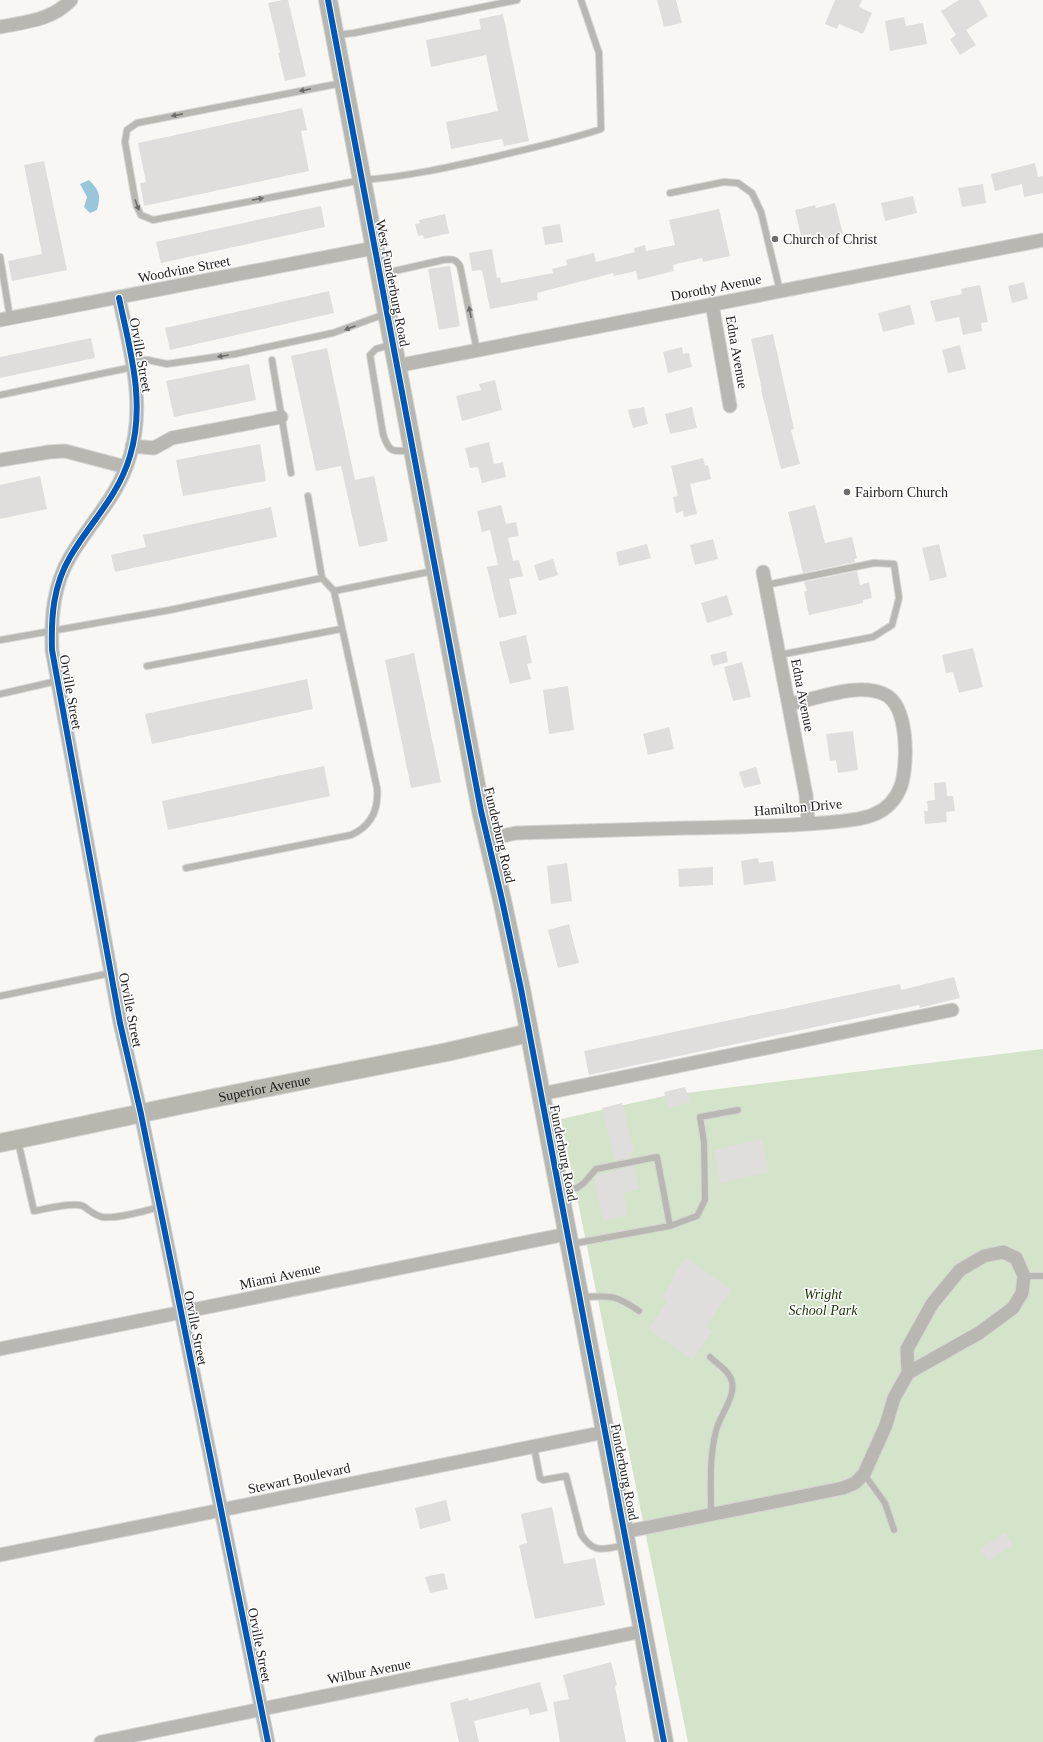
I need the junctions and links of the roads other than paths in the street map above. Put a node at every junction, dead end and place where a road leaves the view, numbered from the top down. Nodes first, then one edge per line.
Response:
1 (71, 0) edge
2 (328, 0) edge
3 (518, 0) edge
4 (581, 0) edge
5 (0, 27) edge
6 (335, 35) junction
7 (343, 83) junction
8 (362, 180) junction
9 (670, 193) dead end
10 (1043, 240) edge
11 (374, 248) junction
12 (0, 257) edge
13 (379, 275) junction
14 (780, 291) junction
15 (119, 298) junction
16 (712, 304) junction
17 (386, 314) junction
18 (5, 319) edge
19 (392, 344) junction
20 (477, 351) junction
21 (272, 360) dead end
22 (133, 364) junction
23 (396, 366) junction
24 (0, 395) edge
25 (730, 406) dead end
26 (282, 417) junction
27 (132, 446) junction
28 (412, 450) junction
29 (0, 460) edge
30 (126, 467) junction
31 (291, 474) dead end
32 (308, 496) dead end
33 (435, 570) junction
34 (322, 578) junction
35 (764, 579) joint
36 (334, 591) junction
37 (342, 629) junction
38 (51, 630) junction
39 (0, 640) edge
40 (779, 655) junction
41 (148, 666) dead end
42 (57, 681) junction
43 (0, 694) edge
44 (789, 704) junction
45 (808, 824) junction
46 (488, 839) junction
47 (186, 868) dead end
48 (112, 973) junction
49 (0, 996) edge
50 (952, 1010) dead end
51 (529, 1033) junction
52 (541, 1094) junction
53 (738, 1110) dead end
54 (141, 1114) junction
55 (18, 1139) junction
56 (0, 1143) edge
57 (559, 1191) junction
58 (160, 1207) junction
59 (670, 1226) junction
60 (568, 1239) junction
61 (1024, 1276) junction
62 (1043, 1276) edge
63 (579, 1297) junction
64 (639, 1311) dead end
65 (181, 1312) junction
66 (0, 1350) edge
67 (710, 1357) dead end
68 (908, 1373) junction
69 (605, 1432) junction
70 (534, 1447) junction
71 (864, 1474) junction
72 (221, 1511) junction
73 (711, 1514) junction
74 (894, 1530) dead end
75 (626, 1539) junction
76 (0, 1555) edge
77 (643, 1632) junction
78 (261, 1709) junction
79 (101, 1742) edge
80 (268, 1742) edge
81 (664, 1742) edge

1 - 5 street
2 - 6 street, West Funderburg Road
3 - 6 lane
4 - 8 lane
6 - 7 street, West Funderburg Road
7 - 8 street, West Funderburg Road
7 -> 8 lane
8 - 11 street, West Funderburg Road
9 - 14 lane
10 - 14 street, Dorothy Avenue
11 - 13 street, West Funderburg Road
11 - 15 street, Woodvine Street
12 - 18 lane
13 - 17 street, West Funderburg Road
20 -> 13 lane
14 - 16 street, Dorothy Avenue
15 - 18 street, Woodvine Street
15 - 22 street, Orville Street
16 - 20 street, Dorothy Avenue
16 - 25 street, Edna Avenue
17 - 19 street, West Funderburg Road
17 -> 22 lane
19 - 23 street, West Funderburg Road
19 - 28 lane
20 - 23 street, Dorothy Avenue
21 - 26 lane
22 - 24 lane
22 - 27 street, Orville Street
23 - 28 street, West Funderburg Road
26 - 27 street
26 - 31 lane
27 - 30 street, Orville Street
28 - 33 street, West Funderburg Road
29 - 30 street
30 - 38 street, Orville Street
32 - 34 lane
33 - 36 lane
33 - 46 street, Funderburg Road
34 - 36 lane
34 - 38 lane
35 - 40 street, Edna Avenue
35 - 40 lane
36 - 37 lane
37 - 41 lane
37 - 47 lane
38 - 39 lane
38 - 42 street, Orville Street
40 - 44 street, Edna Avenue
42 - 43 lane
42 - 48 street, Orville Street
44 - 45 street, Edna Avenue
44 - 45 street, Hamilton Drive
45 - 46 street, Hamilton Drive
46 - 51 street, Funderburg Road
48 - 49 lane
48 - 54 street, Orville Street
50 - 52 street
51 - 52 street, Funderburg Road
51 - 54 street, Superior Avenue
52 - 57 street, Funderburg Road
53 - 59 lane
54 - 55 street, Superior Avenue
54 - 58 street, Orville Street
55 - 56 street, Superior Avenue
55 - 58 lane
57 - 59 lane
57 - 60 street, Funderburg Road
58 - 65 street, Orville Street
59 - 60 lane
60 - 63 street, Funderburg Road
60 - 65 street, Miami Avenue
61 - 62 lane
61 - 68 street
61 - 68 street
63 - 64 lane
63 - 69 street, Funderburg Road
65 - 66 street, Miami Avenue
65 - 72 street, Orville Street
67 - 73 lane
68 - 71 street
69 - 70 street, Stewart Boulevard
69 - 75 street, Funderburg Road
70 - 72 street, Stewart Boulevard
70 - 75 lane
71 - 73 street
71 - 74 lane
72 - 76 street, Stewart Boulevard
72 - 78 street, Orville Street
73 - 75 street
75 - 77 street, Funderburg Road
77 - 78 street, Wilbur Avenue
77 - 81 street, Funderburg Road
78 - 79 street, Wilbur Avenue
78 - 80 street, Orville Street

